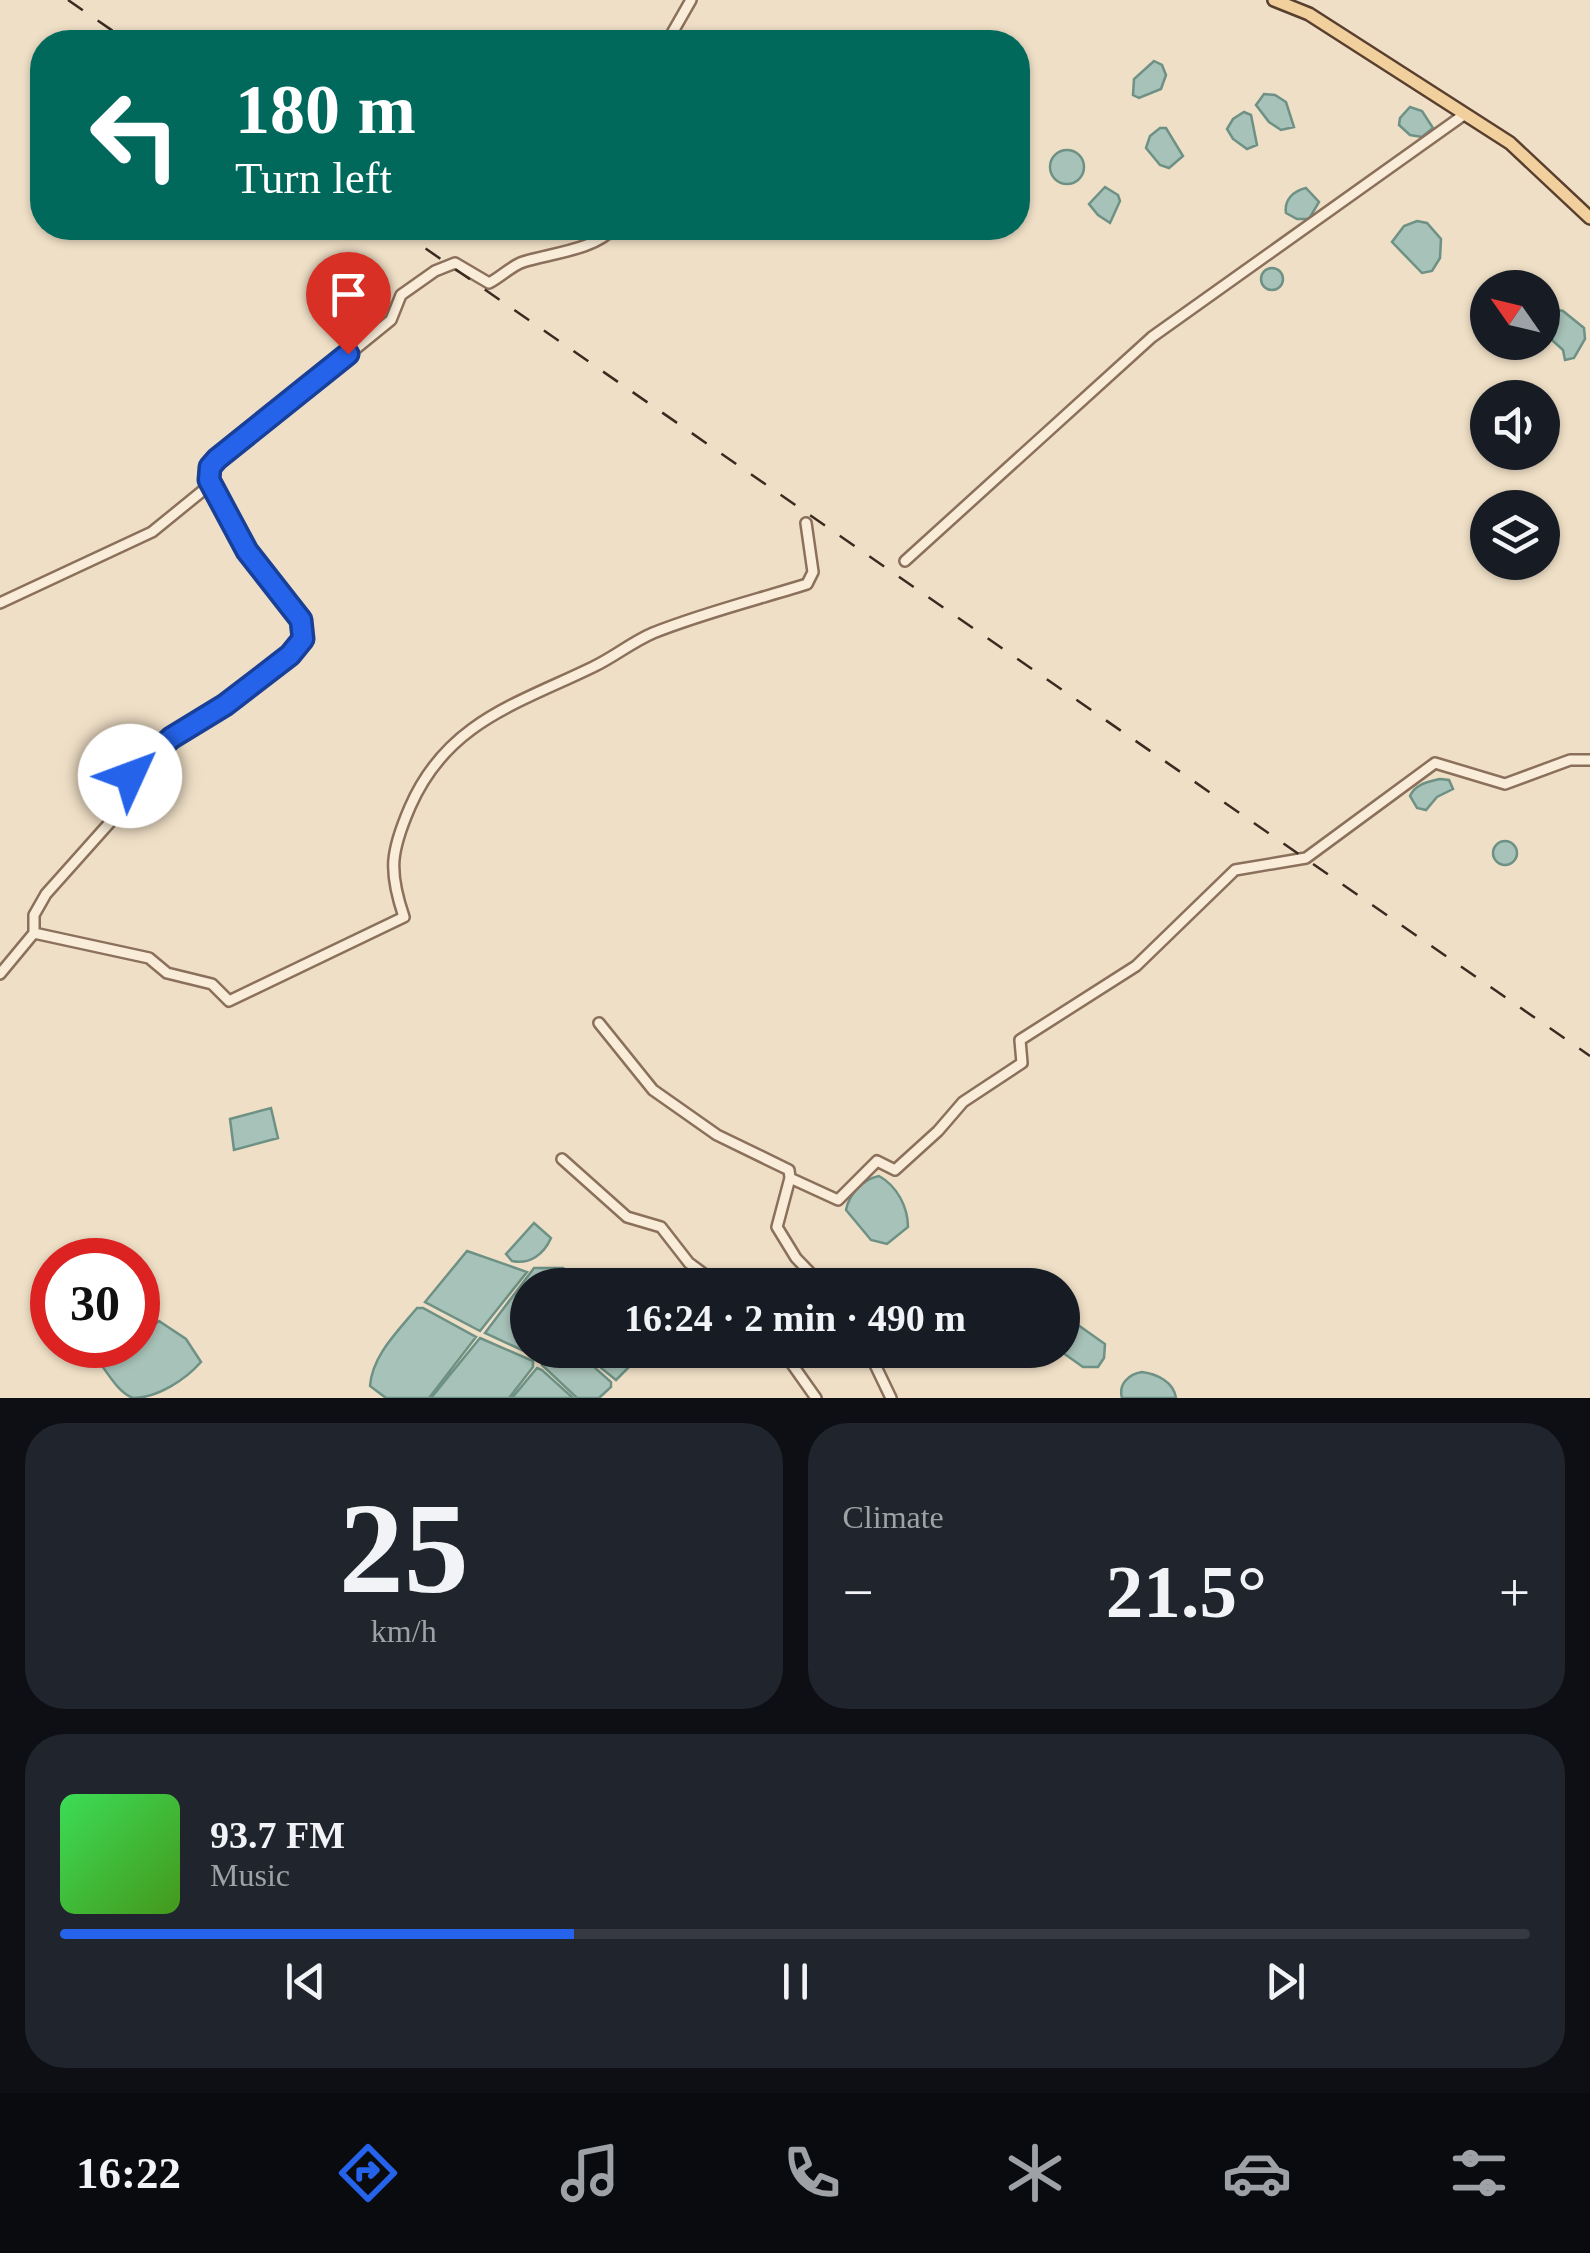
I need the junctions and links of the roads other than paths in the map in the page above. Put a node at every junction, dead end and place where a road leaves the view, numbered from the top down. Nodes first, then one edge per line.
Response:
1 (690, 0) edge
2 (1274, 0) edge
3 (674, 30) edge
4 (1465, 114) junction
5 (1590, 218) edge
6 (596, 240) edge
7 (211, 484) junction
8 (806, 522) dead end
9 (905, 561) dead end
10 (0, 603) edge
11 (1590, 760) edge
12 (34, 932) junction
13 (0, 974) edge
14 (598, 1023) dead end
15 (562, 1159) dead end
16 (790, 1178) junction
17 (696, 1268) edge
18 (806, 1268) edge
19 (795, 1368) edge
20 (876, 1368) edge
21 (816, 1398) edge
22 (890, 1398) edge

1 - 3 street
2 - 4 main road
4 - 5 main road
4 - 9 street
6 - 7 street
7 - 10 street
7 - 12 street
8 - 12 street
11 - 16 street
12 - 13 street
14 - 16 street
15 - 17 street
16 - 18 street
19 - 21 street
20 - 22 street

